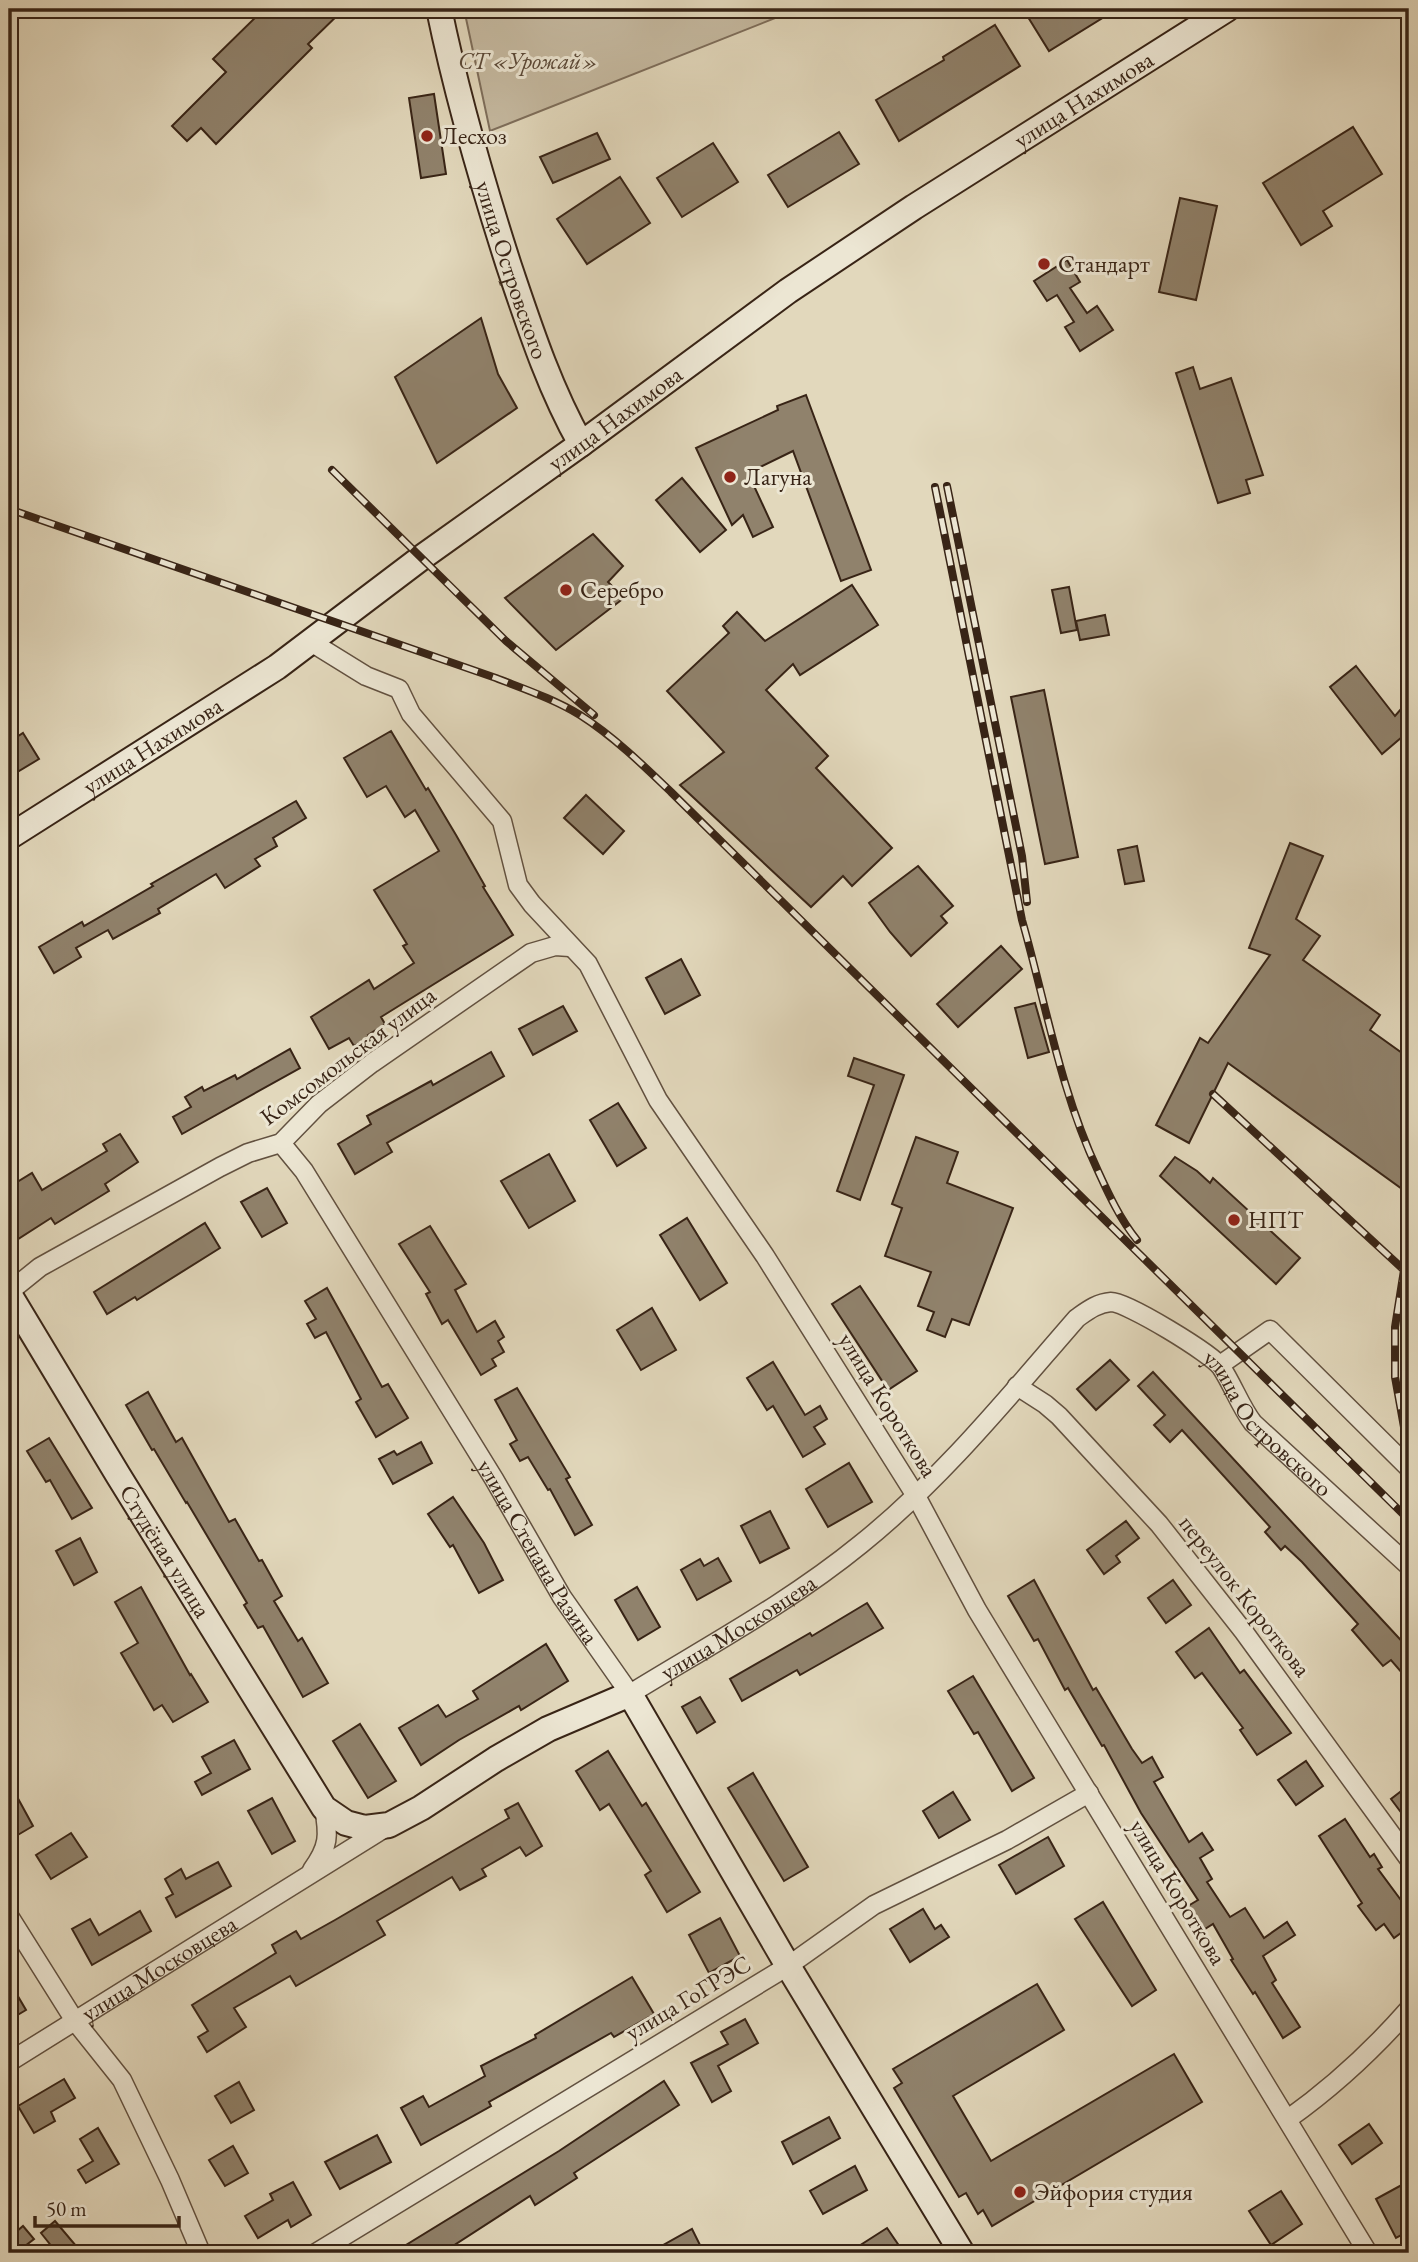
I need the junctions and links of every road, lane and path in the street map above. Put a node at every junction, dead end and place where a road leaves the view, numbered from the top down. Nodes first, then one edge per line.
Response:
1 (439, 9) edge
2 (1227, 9) edge
3 (581, 444) junction
4 (311, 642) junction
5 (9, 837) edge
6 (570, 947) junction
7 (281, 1143) junction
8 (9, 1293) edge
9 (1110, 1302) joint
10 (1220, 1365) junction
11 (1017, 1386) junction
12 (1409, 1468) edge
13 (916, 1496) junction
14 (1409, 1566) edge
15 (630, 1694) junction
16 (1089, 1793) junction
17 (324, 1808) junction
18 (389, 1825) junction
19 (1409, 1858) edge
20 (308, 1875) junction
21 (9, 1916) edge
22 (788, 1966) junction
23 (1409, 2009) edge
24 (75, 2021) junction
25 (9, 2062) edge
26 (1288, 2119) junction
27 (201, 2253) edge
28 (316, 2253) edge
29 (962, 2253) edge
30 (1368, 2253) edge

1 - 3 street, улица Островского
2 - 3 street, улица Нахимова
3 - 4 street, улица Нахимова
4 - 5 street, улица Нахимова
4 - 6 street, улица Короткова
6 - 7 street, Комсомольская улица
6 - 13 street, улица Короткова
7 - 8 street, Комсомольская улица
7 - 15 street, улица Степана Разина
8 - 17 street, Студёная улица
9 - 10 street, улица Островского
9 - 11 street, улица Московцева
10 - 12 street
10 - 14 street, улица Островского
11 - 13 street, улица Московцева
11 - 19 street, переулок Короткова
13 - 15 street, улица Московцева
13 - 16 street, улица Короткова
15 - 18 street, улица Московцева
15 - 22 street, улица Степана Разина
16 - 22 street, улица ГоГРЭС
16 - 26 street, улица Короткова
17 - 18 street
17 - 20 street, улица Московцева
18 - 20 street, улица Московцева
20 - 24 street, улица Московцева
21 - 24 street
22 - 28 street, улица ГоГРЭС
22 - 29 street, улица Степана Разина
23 - 26 street
24 - 25 street, улица Московцева
24 - 27 street
26 - 30 street, улица Короткова

